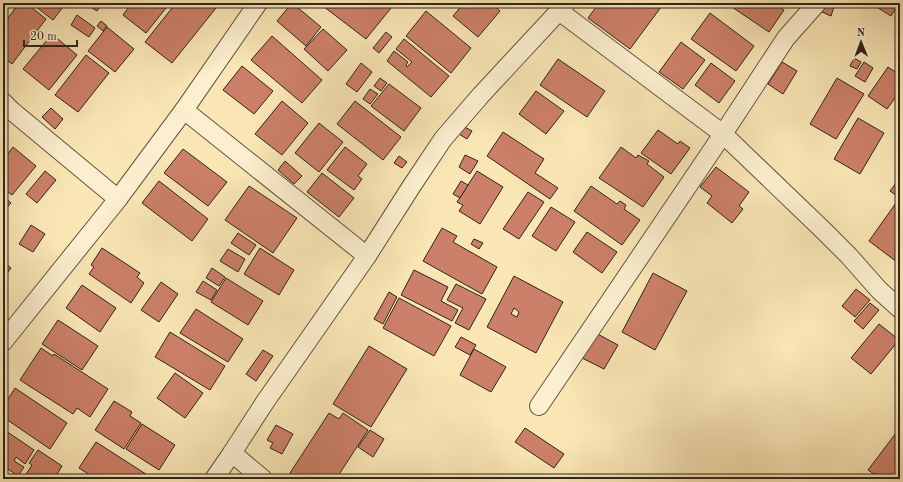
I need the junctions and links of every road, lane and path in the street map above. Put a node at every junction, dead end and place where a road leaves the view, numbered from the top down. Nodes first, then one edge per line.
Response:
1 (258, 3) edge
2 (817, 3) edge
3 (562, 7) edge
4 (3, 102) edge
5 (184, 110) junction
6 (723, 134) junction
7 (118, 199) junction
8 (367, 256) junction
9 (900, 308) edge
10 (3, 342) edge
11 (539, 406) dead end
12 (232, 453) junction
13 (214, 479) edge
14 (263, 479) edge

1 - 5 street
2 - 6 street
3 - 6 street
3 - 8 street
4 - 7 street
5 - 7 street
5 - 8 street
6 - 9 street
6 - 11 street
7 - 10 street
8 - 12 street
12 - 13 street
12 - 14 street

